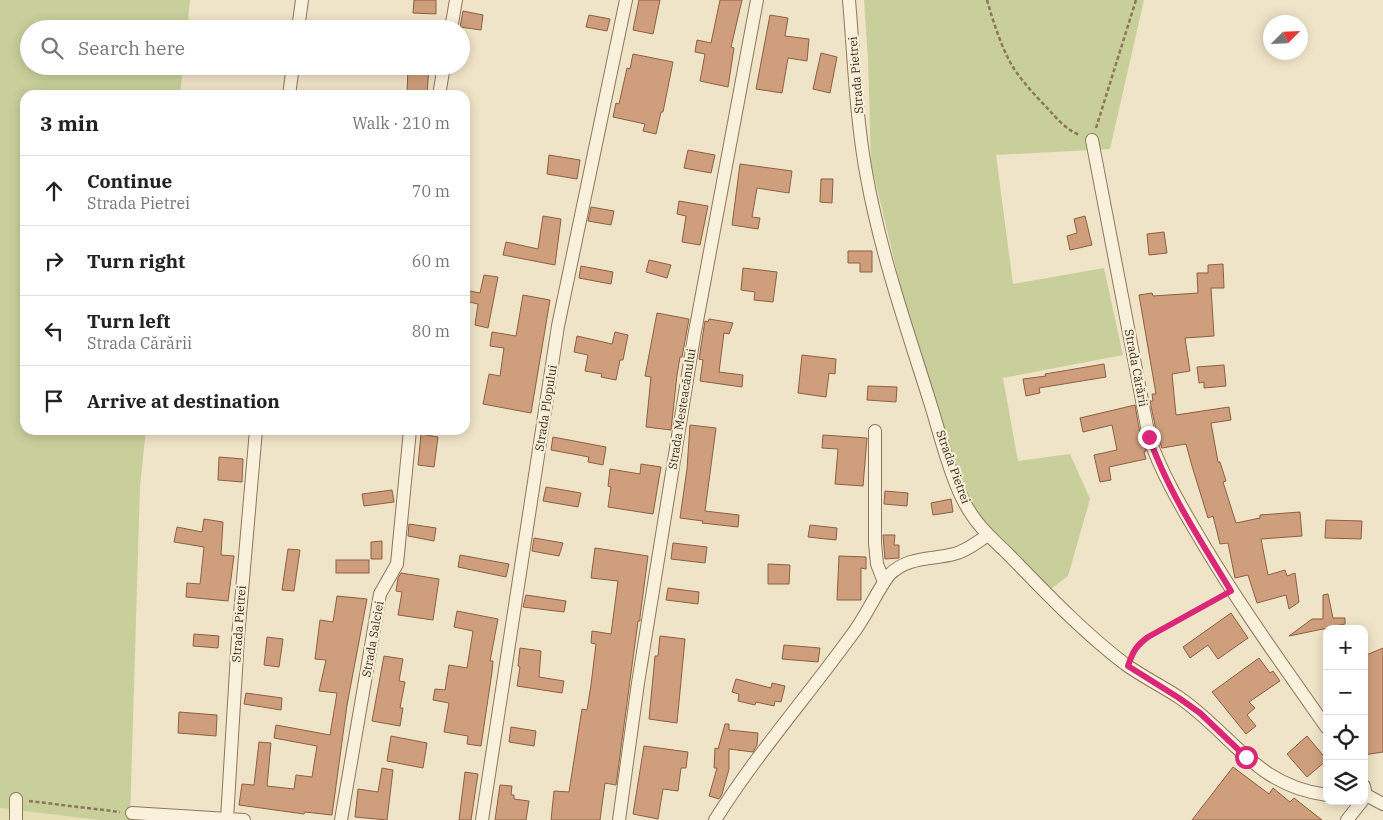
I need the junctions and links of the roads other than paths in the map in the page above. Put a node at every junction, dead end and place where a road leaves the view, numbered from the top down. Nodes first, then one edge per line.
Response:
1 (302, 0) edge
2 (456, 0) edge
3 (626, 0) edge
4 (757, 0) edge
5 (849, 0) edge
6 (299, 20) edge
7 (452, 20) edge
8 (291, 75) edge
9 (442, 75) edge
10 (289, 90) edge
11 (440, 90) edge
12 (1092, 140) road end
13 (875, 431) dead end
14 (256, 435) edge
15 (410, 435) edge
16 (988, 535) junction
17 (884, 582) junction
18 (1323, 722) edge
19 (1323, 794) edge
20 (1368, 797) edge
21 (16, 799) road end
22 (1383, 804) edge
23 (1357, 805) edge
24 (132, 813) road end
25 (227, 819) junction
26 (16, 820) edge
27 (244, 820) edge
28 (341, 820) edge
29 (482, 820) edge
30 (619, 820) edge
31 (716, 820) edge
32 (1347, 820) edge

1 - 6 street
2 - 7 street
3 - 29 street, Strada Plopului
4 - 30 street, Strada Mesteacănului
5 - 16 street, Strada Pietrei
8 - 10 street
9 - 11 street
12 - 18 street, Strada Cărării
13 - 17 street
14 - 25 street, Strada Pietrei
15 - 28 street, Strada Salciei
16 - 17 street
16 - 19 street, Strada Pietrei
17 - 31 street
20 - 22 street
21 - 26 street
23 - 32 street
24 - 25 street
25 - 27 street

